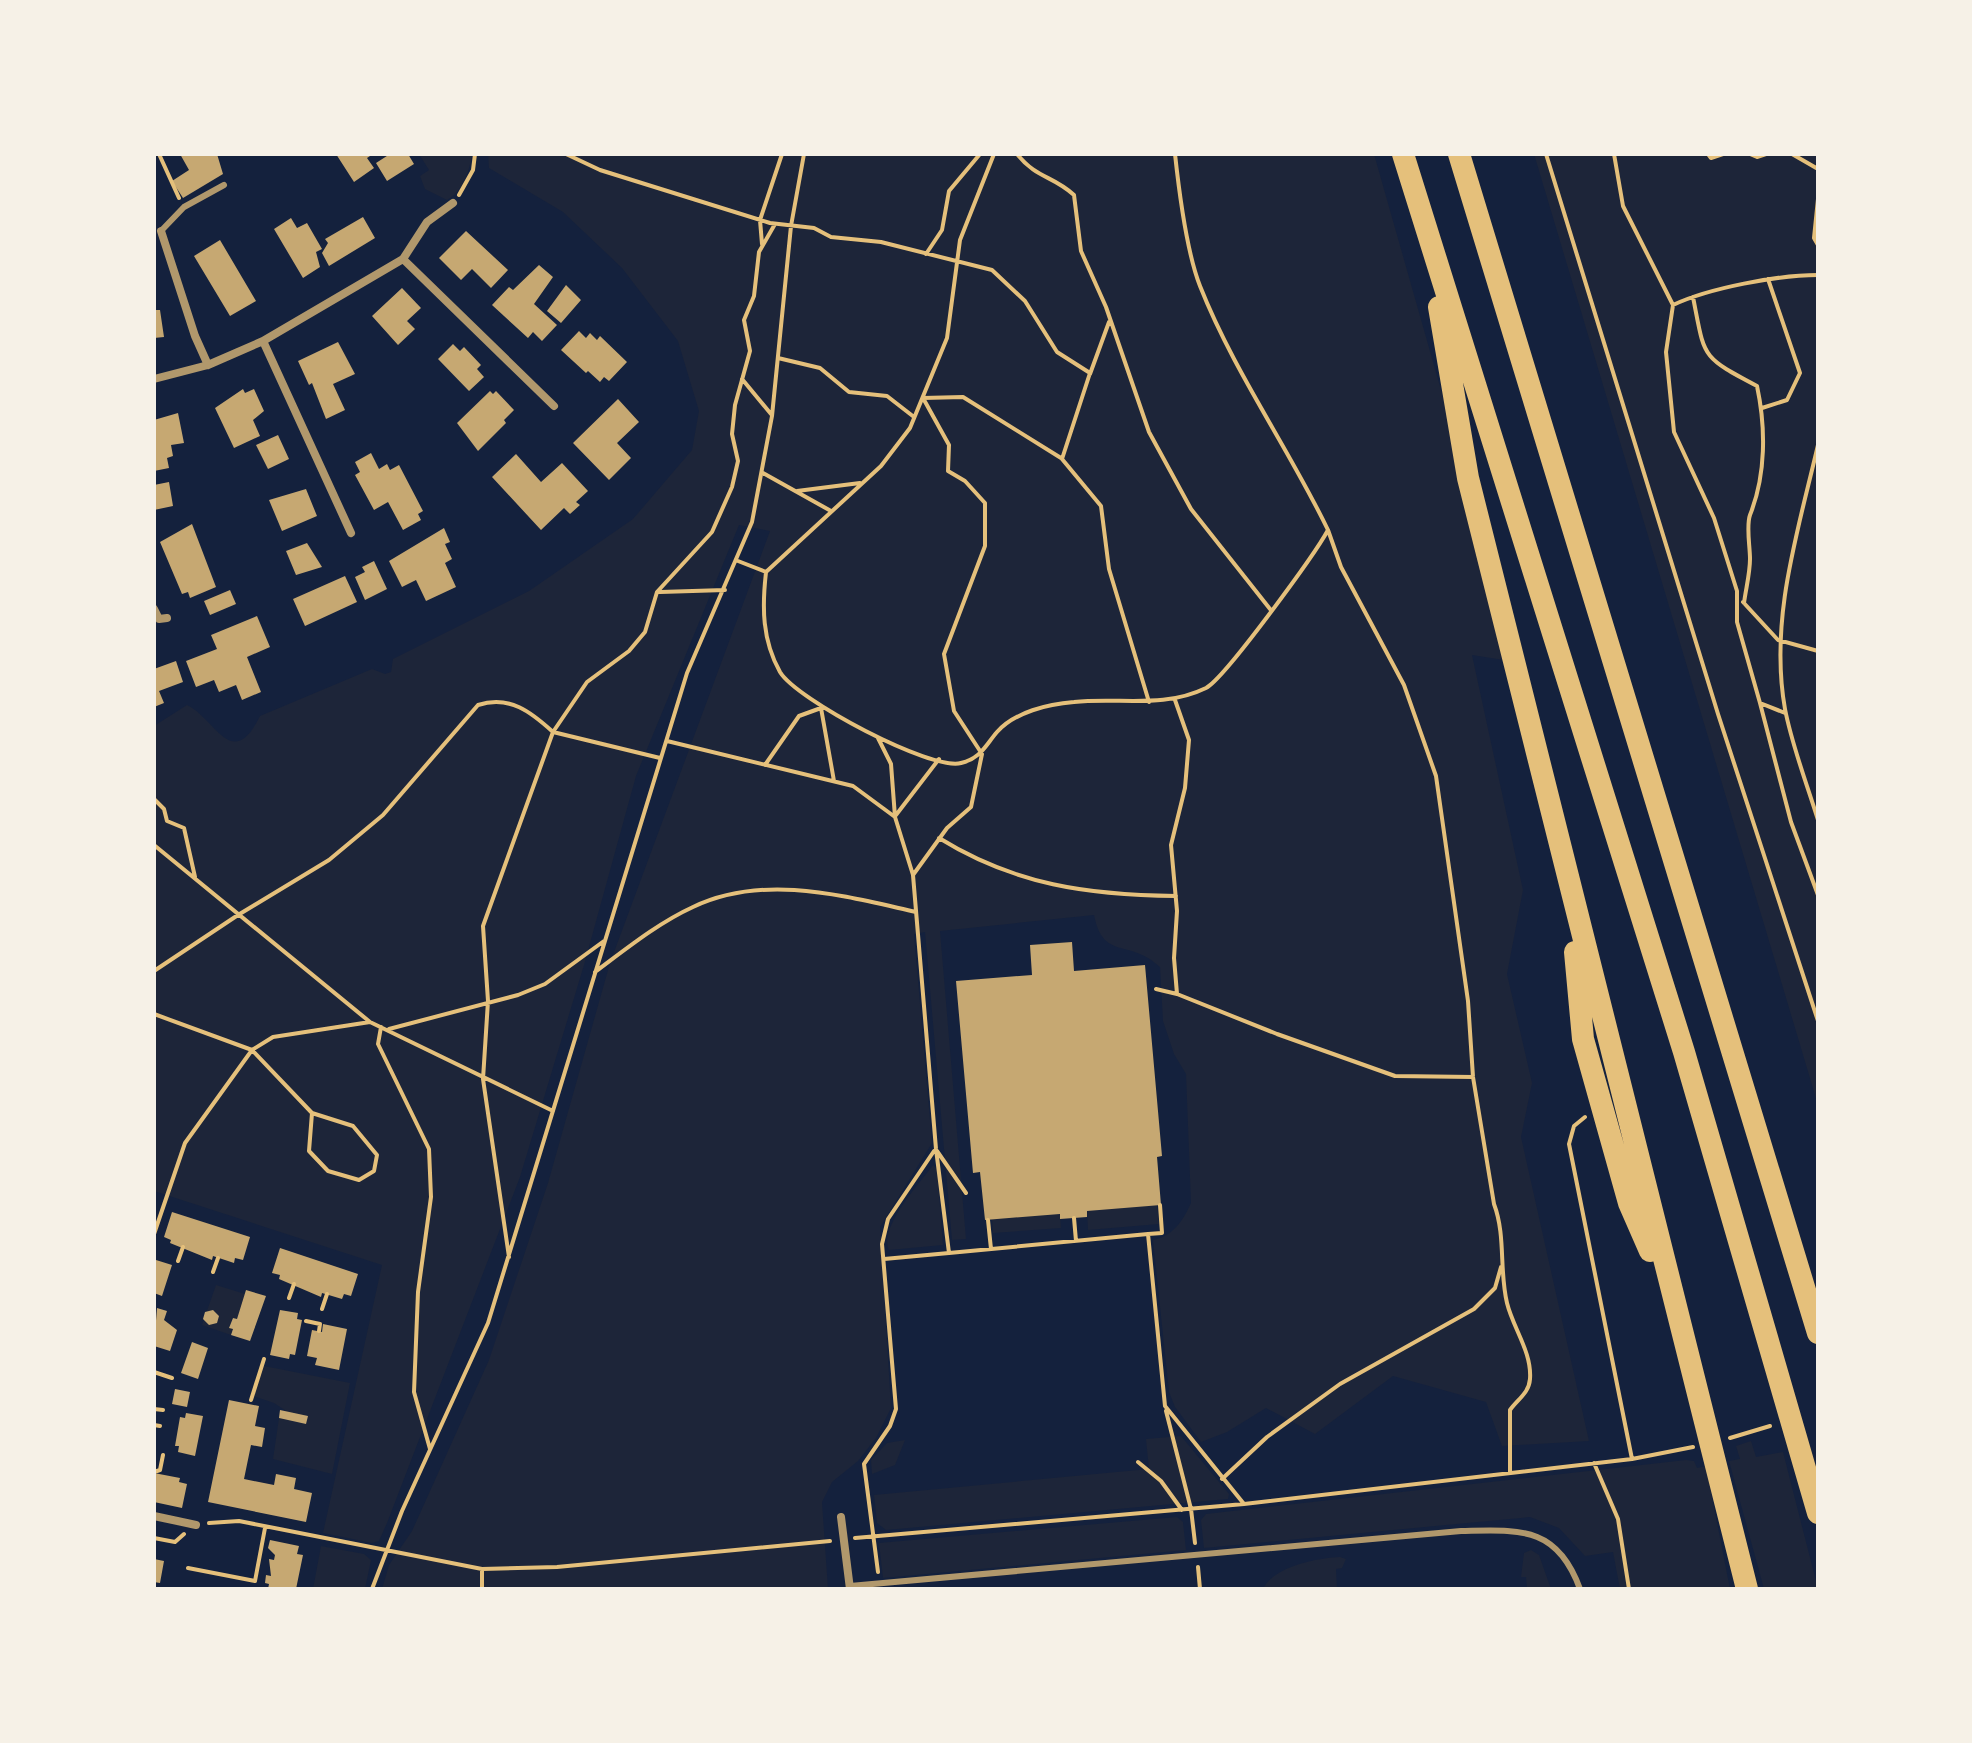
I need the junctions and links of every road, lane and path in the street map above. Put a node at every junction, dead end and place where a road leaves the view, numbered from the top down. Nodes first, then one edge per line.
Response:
1 (159, 154) edge
2 (475, 154) edge
3 (566, 154) edge
4 (782, 154) edge
5 (804, 154) edge
6 (980, 154) edge
7 (994, 154) edge
8 (1017, 154) edge
9 (1175, 154) edge
10 (1403, 154) edge
11 (1459, 154) edge
12 (1546, 154) edge
13 (1614, 154) edge
14 (1708, 154) edge
15 (1723, 154) edge
16 (1750, 154) edge
17 (1766, 154) edge
18 (1792, 154) edge
19 (1818, 169) edge
20 (224, 185) dead end
21 (1818, 199) edge
22 (453, 203) joint
23 (184, 207) junction
24 (760, 220) junction
25 (1425, 223) junction
26 (775, 224) junction
27 (791, 226) junction
28 (161, 231) joint
29 (1818, 245) edge
30 (762, 247) junction
31 (926, 254) junction
32 (403, 259) junction
33 (957, 261) junction
34 (1818, 275) edge
35 (1768, 279) junction
36 (1693, 297) junction
37 (1673, 305) junction
38 (1110, 320) junction
39 (263, 341) junction
40 (778, 358) junction
41 (208, 365) junction
42 (1089, 376) junction
43 (154, 379) edge
44 (742, 379) junction
45 (923, 398) junction
46 (554, 406) dead end
47 (1762, 408) junction
48 (772, 416) junction
49 (915, 418) junction
50 (1818, 445) edge
51 (1062, 459) junction
52 (763, 473) junction
53 (862, 483) junction
54 (795, 491) junction
55 (831, 511) junction
56 (1328, 530) junction
57 (351, 533) dead end
58 (738, 561) junction
59 (766, 572) junction
60 (725, 590) junction
61 (657, 592) junction
62 (1737, 595) junction
63 (1744, 603) junction
64 (154, 609) edge
65 (1270, 610) junction
66 (167, 618) dead end
67 (1781, 641) junction
68 (1818, 651) edge
69 (1175, 699) junction
70 (1149, 702) junction
71 (1760, 703) junction
72 (821, 708) junction
73 (1785, 713) junction
74 (553, 732) junction
75 (877, 736) junction
76 (667, 741) junction
77 (982, 754) junction
78 (660, 758) junction
79 (939, 759) junction
80 (765, 765) junction
81 (834, 781) junction
82 (154, 799) edge
83 (895, 817) junction
84 (1818, 820) edge
85 (939, 838) junction
86 (154, 845) edge
87 (913, 875) junction
88 (195, 879) junction
89 (1818, 895) edge
90 (1176, 896) junction
91 (916, 912) junction
92 (238, 915) junction
93 (605, 941) junction
94 (154, 971) edge
95 (595, 972) junction
96 (1156, 989) dead end
97 (1177, 994) junction
98 (488, 1001) junction
99 (154, 1014) edge
100 (1818, 1021) edge
101 (370, 1022) junction
102 (381, 1027) junction
103 (387, 1030) junction
104 (252, 1050) junction
105 (1473, 1077) junction
106 (483, 1079) junction
107 (553, 1111) junction
108 (312, 1113) junction
109 (1590, 1115) dead end
110 (936, 1149) junction
111 (966, 1193) dead end
112 (1160, 1205) dead end
113 (1074, 1218) dead end
114 (988, 1220) dead end
115 (1786, 1227) junction
116 (154, 1234) edge
117 (1148, 1234) junction
118 (1076, 1241) junction
119 (183, 1247) dead end
120 (991, 1249) junction
121 (949, 1253) junction
122 (218, 1258) dead end
123 (509, 1259) junction
124 (883, 1259) junction
125 (178, 1261) dead end
126 (1502, 1265) junction
127 (213, 1272) dead end
128 (294, 1284) dead end
129 (327, 1294) dead end
130 (1818, 1295) edge
131 (289, 1298) dead end
132 (322, 1309) dead end
133 (306, 1321) dead end
134 (319, 1331) dead end
135 (1818, 1333) edge
136 (264, 1359) dead end
137 (154, 1372) edge
138 (172, 1378) dead end
139 (251, 1400) dead end
140 (1165, 1406) junction
141 (154, 1409) edge
142 (163, 1410) dead end
143 (1770, 1426) dead end
144 (1724, 1439) dead end
145 (1699, 1446) dead end
146 (430, 1450) junction
147 (163, 1455) dead end
148 (1632, 1459) junction
149 (1138, 1462) dead end
150 (1594, 1463) junction
151 (154, 1472) edge
152 (1510, 1472) junction
153 (1222, 1479) junction
154 (1244, 1504) junction
155 (1191, 1509) junction
156 (1182, 1510) junction
157 (1818, 1513) edge
158 (154, 1516) edge
159 (841, 1517) dead end
160 (196, 1525) joint
161 (265, 1527) junction
162 (874, 1537) junction
163 (843, 1540) junction
164 (384, 1552) junction
165 (1737, 1552) junction
166 (188, 1568) dead end
167 (482, 1569) junction
168 (879, 1585) junction
169 (850, 1588) edge
170 (372, 1589) edge
171 (482, 1589) edge
172 (1580, 1589) edge
173 (1629, 1589) edge
174 (1739, 1589) edge
175 (1747, 1589) edge

1 - 23 path
2 - 22 path
3 - 24 path
4 - 24 path
5 - 27 path
6 - 31 path
7 - 33 path
8 - 38 path
9 - 56 path
10 - 25 highway
11 - 115 highway
12 - 100 path
13 - 37 path
14 - 15 path
16 - 17 path
18 - 19 path
20 - 23 lane
21 - 29 path
22 - 32 street
23 - 28 lane
24 - 26 path
24 - 30 path
25 - 157 highway
25 - 165 highway
26 - 27 path
26 - 30 path
27 - 31 path
27 - 40 path
28 - 41 street
30 - 44 path
31 - 33 path
32 - 39 street
32 - 46 street
33 - 42 path
33 - 45 path
34 - 35 path
35 - 36 path
35 - 47 path
36 - 37 path
36 - 47 path
37 - 62 path
38 - 42 path
38 - 65 path
39 - 41 street
39 - 57 street
40 - 48 path
40 - 49 path
41 - 43 street
42 - 51 path
44 - 48 path
44 - 61 path
45 - 49 path
45 - 51 path
45 - 77 path
47 - 63 path
48 - 52 path
49 - 53 path
50 - 67 path
51 - 70 path
52 - 54 path
52 - 58 path
53 - 54 path
53 - 55 path
54 - 55 path
55 - 59 path
56 - 65 path
56 - 105 path
58 - 59 path
58 - 60 path
59 - 72 path
60 - 61 path
60 - 76 path
61 - 74 path
62 - 63 path
62 - 71 path
63 - 67 path
64 - 66 street
65 - 69 path
67 - 68 path
67 - 73 path
69 - 70 path
69 - 90 path
70 - 77 path
71 - 73 path
71 - 89 path
72 - 75 path
72 - 80 path
72 - 81 path
73 - 84 path
74 - 78 path
74 - 92 path
74 - 98 path
75 - 79 path
75 - 83 path
76 - 78 path
76 - 80 path
77 - 79 path
77 - 85 path
78 - 93 path
79 - 83 path
80 - 81 path
81 - 83 path
82 - 88 path
83 - 87 path
85 - 87 path
85 - 90 path
86 - 88 path
87 - 91 path
88 - 92 path
90 - 97 path
91 - 95 path
91 - 110 path
92 - 94 path
92 - 101 path
93 - 95 path
93 - 98 path
95 - 107 path
96 - 97 path
97 - 105 path
98 - 103 path
98 - 106 path
99 - 104 path
101 - 102 path
101 - 104 path
102 - 103 path
102 - 146 path
103 - 106 path
104 - 108 path
104 - 116 path
105 - 126 path
106 - 107 path
106 - 123 path
107 - 123 path
108 - 108 path
109 - 148 path
110 - 111 path
110 - 121 path
110 - 124 path
112 - 117 path
113 - 118 path
114 - 120 path
115 - 130 highway
115 - 135 highway
117 - 118 path
117 - 140 path
118 - 120 path
119 - 125 path
120 - 121 path
121 - 124 path
122 - 127 path
123 - 146 path
124 - 162 path
126 - 152 path
126 - 153 path
128 - 131 path
129 - 132 path
133 - 134 path
136 - 139 path
137 - 138 path
140 - 153 path
140 - 155 path
141 - 142 path
143 - 144 path
145 - 148 path
146 - 164 path
147 - 151 path
148 - 150 path
149 - 156 path
150 - 152 path
150 - 173 path
152 - 154 path
153 - 154 path
154 - 155 path
155 - 156 path
156 - 162 path
158 - 160 street
159 - 163 street
160 - 161 path
161 - 164 path
161 - 166 path
162 - 163 path
162 - 168 path
163 - 167 path
163 - 169 street
164 - 167 path
164 - 170 path
165 - 174 highway
165 - 175 highway
167 - 171 path
168 - 169 lane
168 - 172 lane

